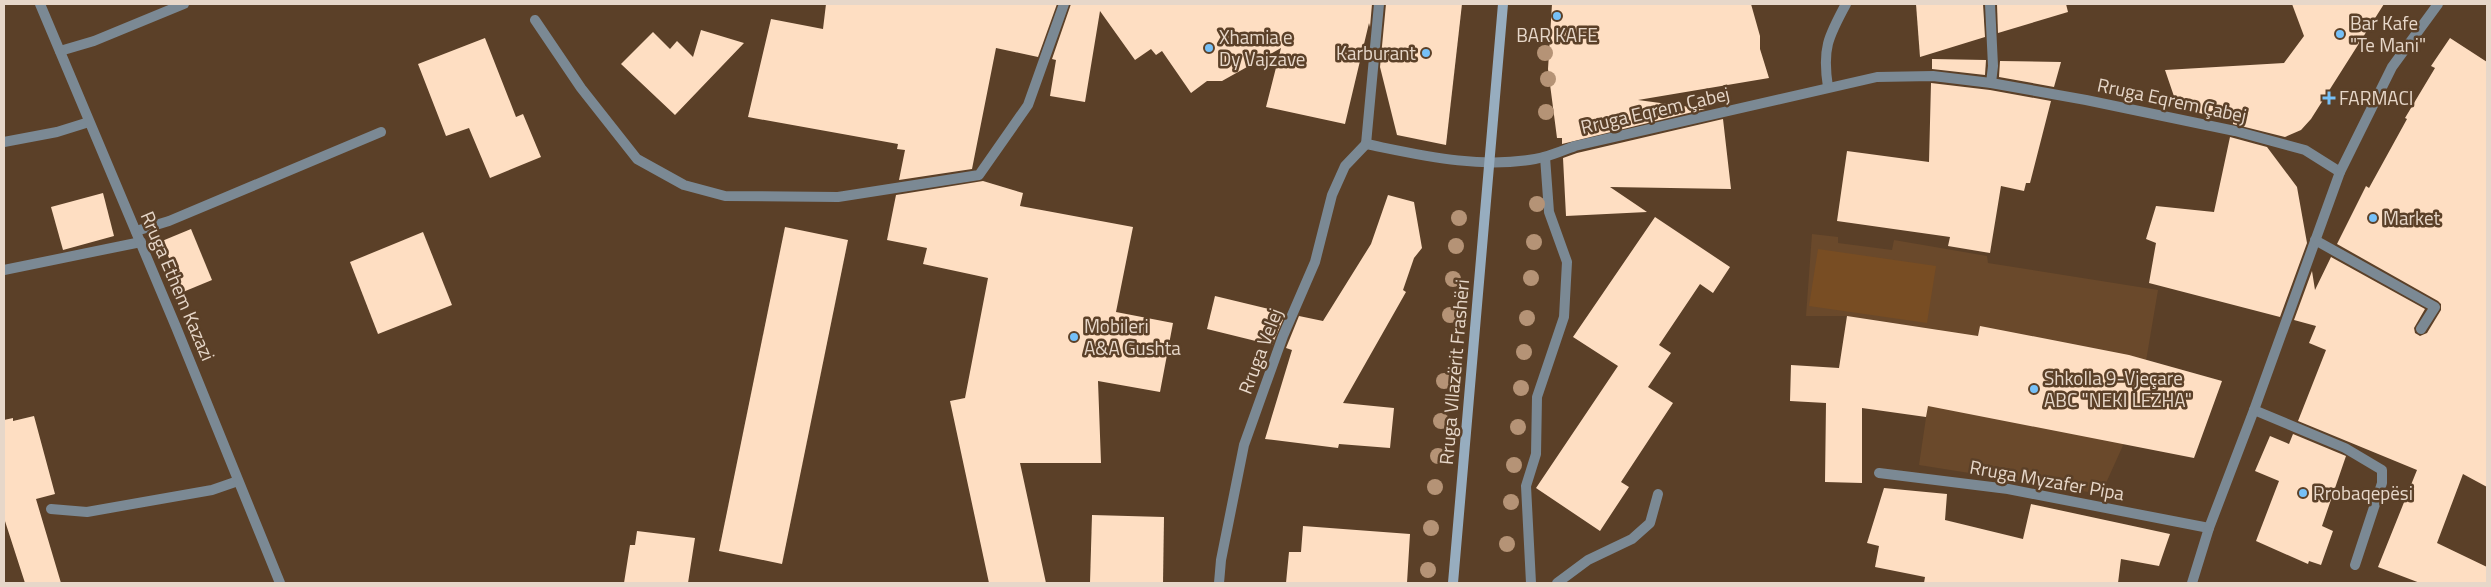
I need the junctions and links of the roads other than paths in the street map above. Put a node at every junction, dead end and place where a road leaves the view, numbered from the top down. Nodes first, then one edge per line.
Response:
1 (40, 4) edge
2 (184, 4) edge
3 (1064, 4) edge
4 (1379, 4) edge
5 (1503, 4) edge
6 (1846, 4) edge
7 (1990, 4) edge
8 (2438, 4) edge
9 (535, 20) dead end
10 (60, 51) junction
11 (1991, 83) junction
12 (1828, 87) junction
13 (89, 122) junction
14 (381, 132) dead end
15 (4, 142) edge
16 (1366, 144) junction
17 (1545, 157) junction
18 (1489, 163) junction
19 (2340, 172) junction
20 (136, 232) junction
21 (2315, 240) junction
22 (140, 242) junction
23 (4, 270) edge
24 (2421, 329) dead end
25 (2254, 410) junction
26 (1879, 473) dead end
27 (238, 481) junction
28 (1658, 494) dead end
29 (51, 510) dead end
30 (2209, 528) junction
31 (2355, 564) dead end
32 (280, 583) edge
33 (1219, 583) edge
34 (1453, 583) edge
35 (1531, 583) edge
36 (1557, 583) edge
37 (2192, 583) edge

1 - 10 street, Rruga Ethem Kazazi
2 - 10 street
3 - 9 street
4 - 16 street
5 - 18 main road, Rruga Vllazërit Frashëri
6 - 12 street
7 - 11 street
8 - 19 street
10 - 13 street, Rruga Ethem Kazazi
11 - 12 street, Rruga Eqrem Çabej
11 - 19 street, Rruga Eqrem Çabej
12 - 17 street, Rruga Eqrem Çabej
13 - 15 street
13 - 20 street, Rruga Ethem Kazazi
14 - 20 street
16 - 18 street
16 - 33 street, Rruga Velej
17 - 18 street, Rruga Eqrem Çabej
17 - 35 street
18 - 34 main road, Rruga Vllazërit Frashëri
19 - 21 street
20 - 22 street, Rruga Ethem Kazazi
21 - 24 street
21 - 25 street
22 - 23 street
22 - 27 street, Rruga Ethem Kazazi
25 - 30 street
25 - 31 street
26 - 30 street, Rruga Myzafer Pipa
27 - 29 street
27 - 32 street, Rruga Ethem Kazazi
28 - 36 street
30 - 37 street

